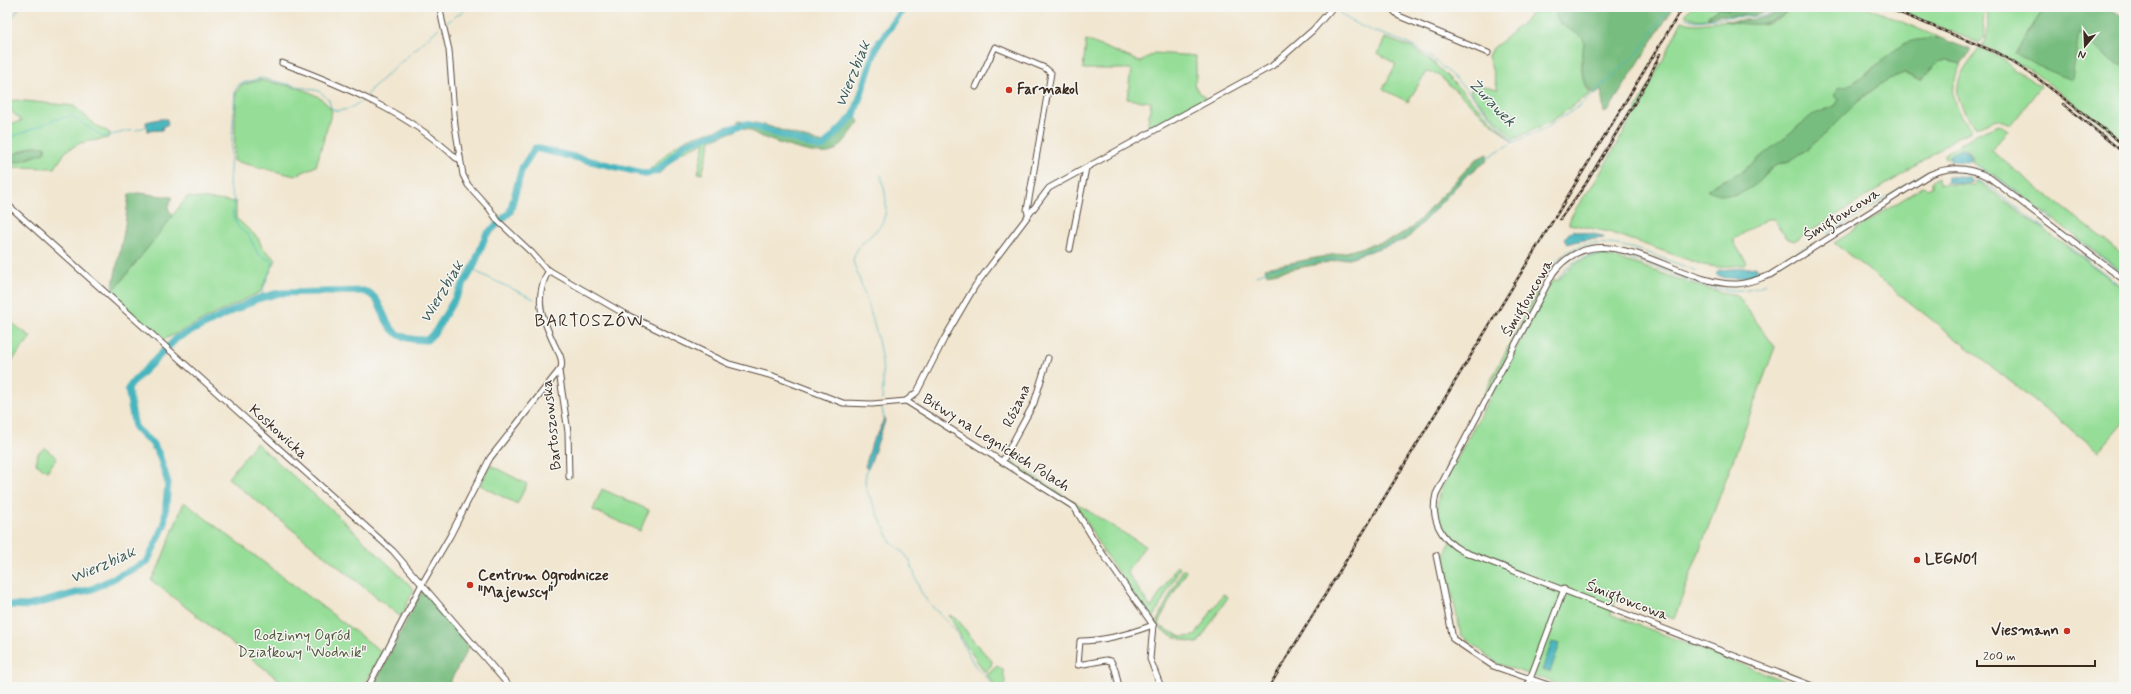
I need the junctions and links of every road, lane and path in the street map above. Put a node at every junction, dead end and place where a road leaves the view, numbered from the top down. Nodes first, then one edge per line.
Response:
1 (440, 7) edge
2 (1333, 7) edge
3 (1390, 7) edge
4 (1488, 53) dead end
5 (282, 64) dead end
6 (976, 87) dead end
7 (460, 159) junction
8 (1086, 168) junction
9 (7, 204) edge
10 (1028, 214) junction
11 (1070, 250) dead end
12 (549, 270) junction
13 (2124, 280) edge
14 (1048, 358) dead end
15 (559, 371) junction
16 (906, 401) junction
17 (1002, 462) junction
18 (569, 477) dead end
19 (1436, 554) dead end
20 (422, 584) junction
21 (1564, 589) junction
22 (1153, 626) junction
23 (1531, 679) junction
24 (368, 687) edge
25 (510, 687) edge
26 (1119, 687) edge
27 (1161, 687) edge
28 (1527, 687) edge
29 (1554, 687) edge
30 (1815, 687) edge

1 - 7 street
2 - 8 street
3 - 4 street
5 - 7 street
6 - 10 street
7 - 12 street
8 - 10 street
8 - 11 street
9 - 20 street, Koskowicka
10 - 16 street
12 - 15 street, Bartoszowska
12 - 16 street
13 - 21 street, Śmigłowcowa
14 - 17 street, Różana
15 - 18 street, Bartoszowska
15 - 20 street
16 - 17 street, Bitwy na Legnickich Polach
17 - 22 street, Bitwy na Legnickich Polach
19 - 23 street
20 - 24 street
20 - 25 street, Koskowicka
21 - 23 street
21 - 30 street, Śmigłowcowa
22 - 26 street
22 - 27 street
23 - 28 street
23 - 29 street

